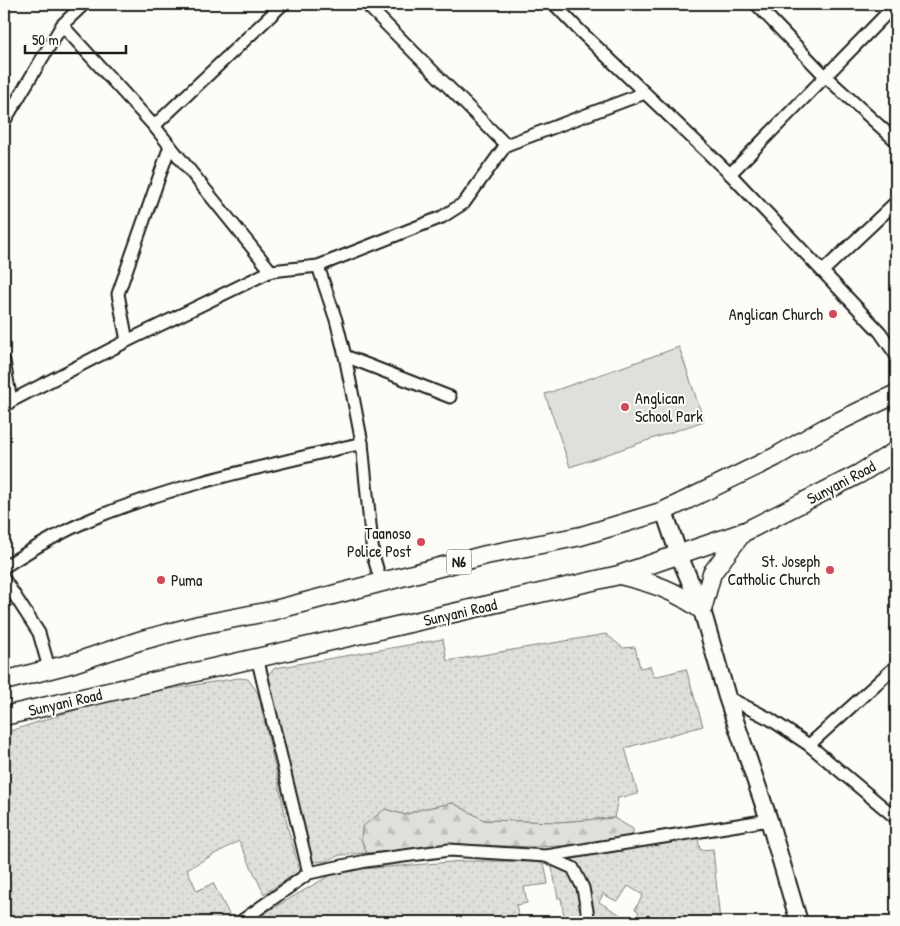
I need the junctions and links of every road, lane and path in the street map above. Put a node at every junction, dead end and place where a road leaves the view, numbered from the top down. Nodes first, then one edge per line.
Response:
1 (84, 4) edge
2 (283, 4) edge
3 (366, 4) edge
4 (554, 4) edge
5 (756, 4) edge
6 (896, 4) edge
7 (62, 25) junction
8 (826, 77) junction
9 (645, 93) junction
10 (4, 122) edge
11 (154, 126) junction
12 (896, 142) edge
13 (506, 145) junction
14 (170, 146) junction
15 (730, 174) junction
16 (896, 202) edge
17 (318, 266) junction
18 (271, 271) junction
19 (823, 271) junction
20 (127, 341) junction
21 (896, 355) edge
22 (345, 356) junction
23 (4, 361) edge
24 (896, 394) edge
25 (450, 397) dead end
26 (7, 404) edge
27 (362, 443) junction
28 (896, 451) edge
29 (664, 511) junction
30 (744, 532) junction
31 (679, 555) junction
32 (4, 567) edge
33 (619, 574) junction
34 (4, 579) edge
35 (381, 582) junction
36 (702, 610) junction
37 (257, 658) junction
38 (896, 666) edge
39 (49, 668) junction
40 (4, 681) edge
41 (727, 697) junction
42 (4, 716) edge
43 (809, 745) junction
44 (896, 818) edge
45 (769, 820) junction
46 (546, 856) junction
47 (309, 873) junction
48 (240, 922) edge
49 (589, 922) edge
50 (800, 922) edge

1 - 7 street
2 - 11 street
3 - 13 street
4 - 9 street
5 - 8 street
6 - 8 street
7 - 10 street
7 - 11 street
8 - 12 street
8 - 15 street
9 - 13 street
9 - 15 street
11 - 14 street
13 - 17 street
14 - 18 street
14 - 20 street
15 - 19 street
16 - 19 street
17 - 18 street
17 - 22 street
18 - 20 street
19 - 21 street
20 - 26 street
22 - 25 street
22 - 27 street
23 - 26 street
24 - 29 main road, N6
27 - 32 street
27 - 35 street
28 - 30 main road, Sunyani Road
29 - 31 street
29 - 35 main road, N6
30 - 31 main road, Sunyani Road
30 - 36 main road
31 - 33 main road, Sunyani Road
31 - 36 street
33 - 36 main road
33 - 37 main road, Sunyani Road
34 - 39 street
35 - 39 main road, N6
36 - 41 street
37 - 42 main road, Sunyani Road
37 - 47 street
38 - 43 street
39 - 40 main road, N6
41 - 43 street
41 - 45 street
43 - 44 street
45 - 46 street
45 - 50 street
46 - 47 street
46 - 49 street
47 - 48 street

